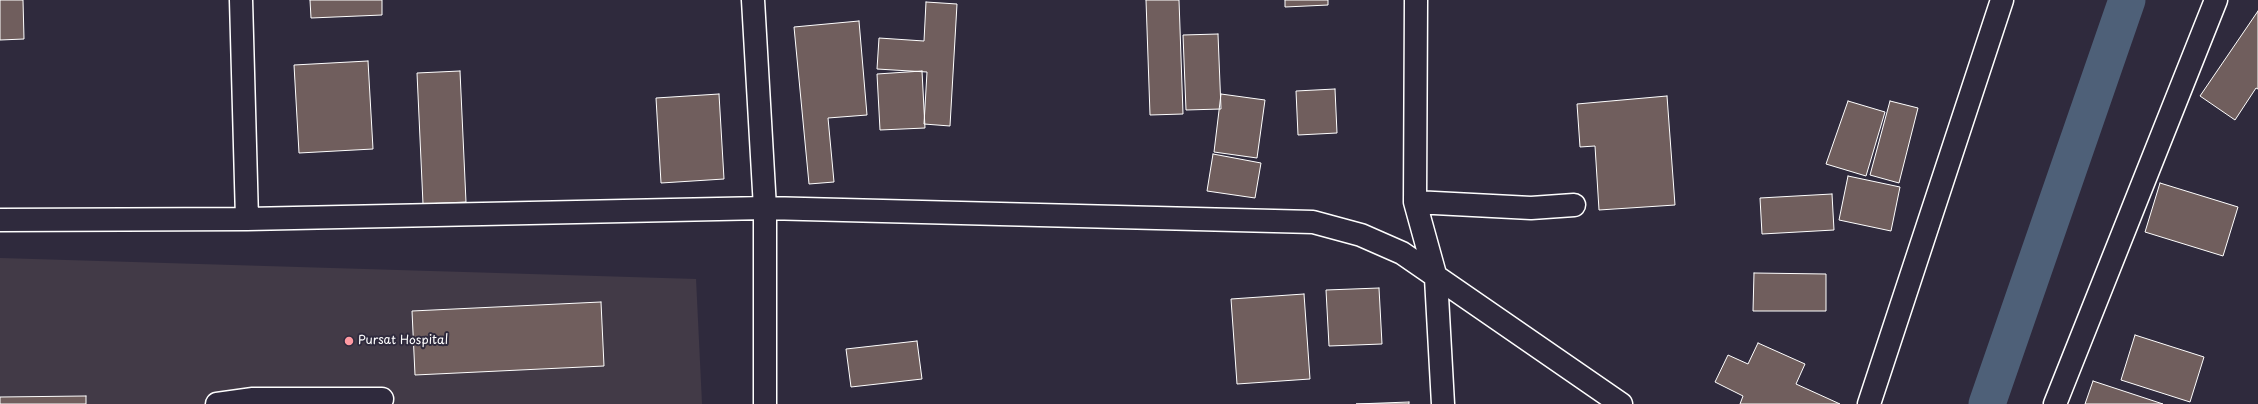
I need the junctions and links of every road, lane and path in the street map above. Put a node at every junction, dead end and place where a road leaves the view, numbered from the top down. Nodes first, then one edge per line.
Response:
1 (240, 0) edge
2 (753, 0) edge
3 (1416, 0) edge
4 (2002, 0) edge
5 (2216, 0) edge
6 (1415, 202) junction
7 (1574, 205) dead end
8 (765, 208) junction
9 (246, 219) junction
10 (0, 220) edge
11 (1436, 278) junction
12 (382, 399) dead end
13 (217, 404) edge
14 (765, 404) edge
15 (1443, 404) edge
16 (1621, 404) edge
17 (1869, 404) edge
18 (2055, 404) edge

1 - 9 street
2 - 8 street
3 - 6 street
4 - 17 street
5 - 18 street
6 - 7 street
6 - 11 street
8 - 9 street
8 - 11 street
8 - 14 street
9 - 10 street
11 - 15 street
11 - 16 street
12 - 13 street

